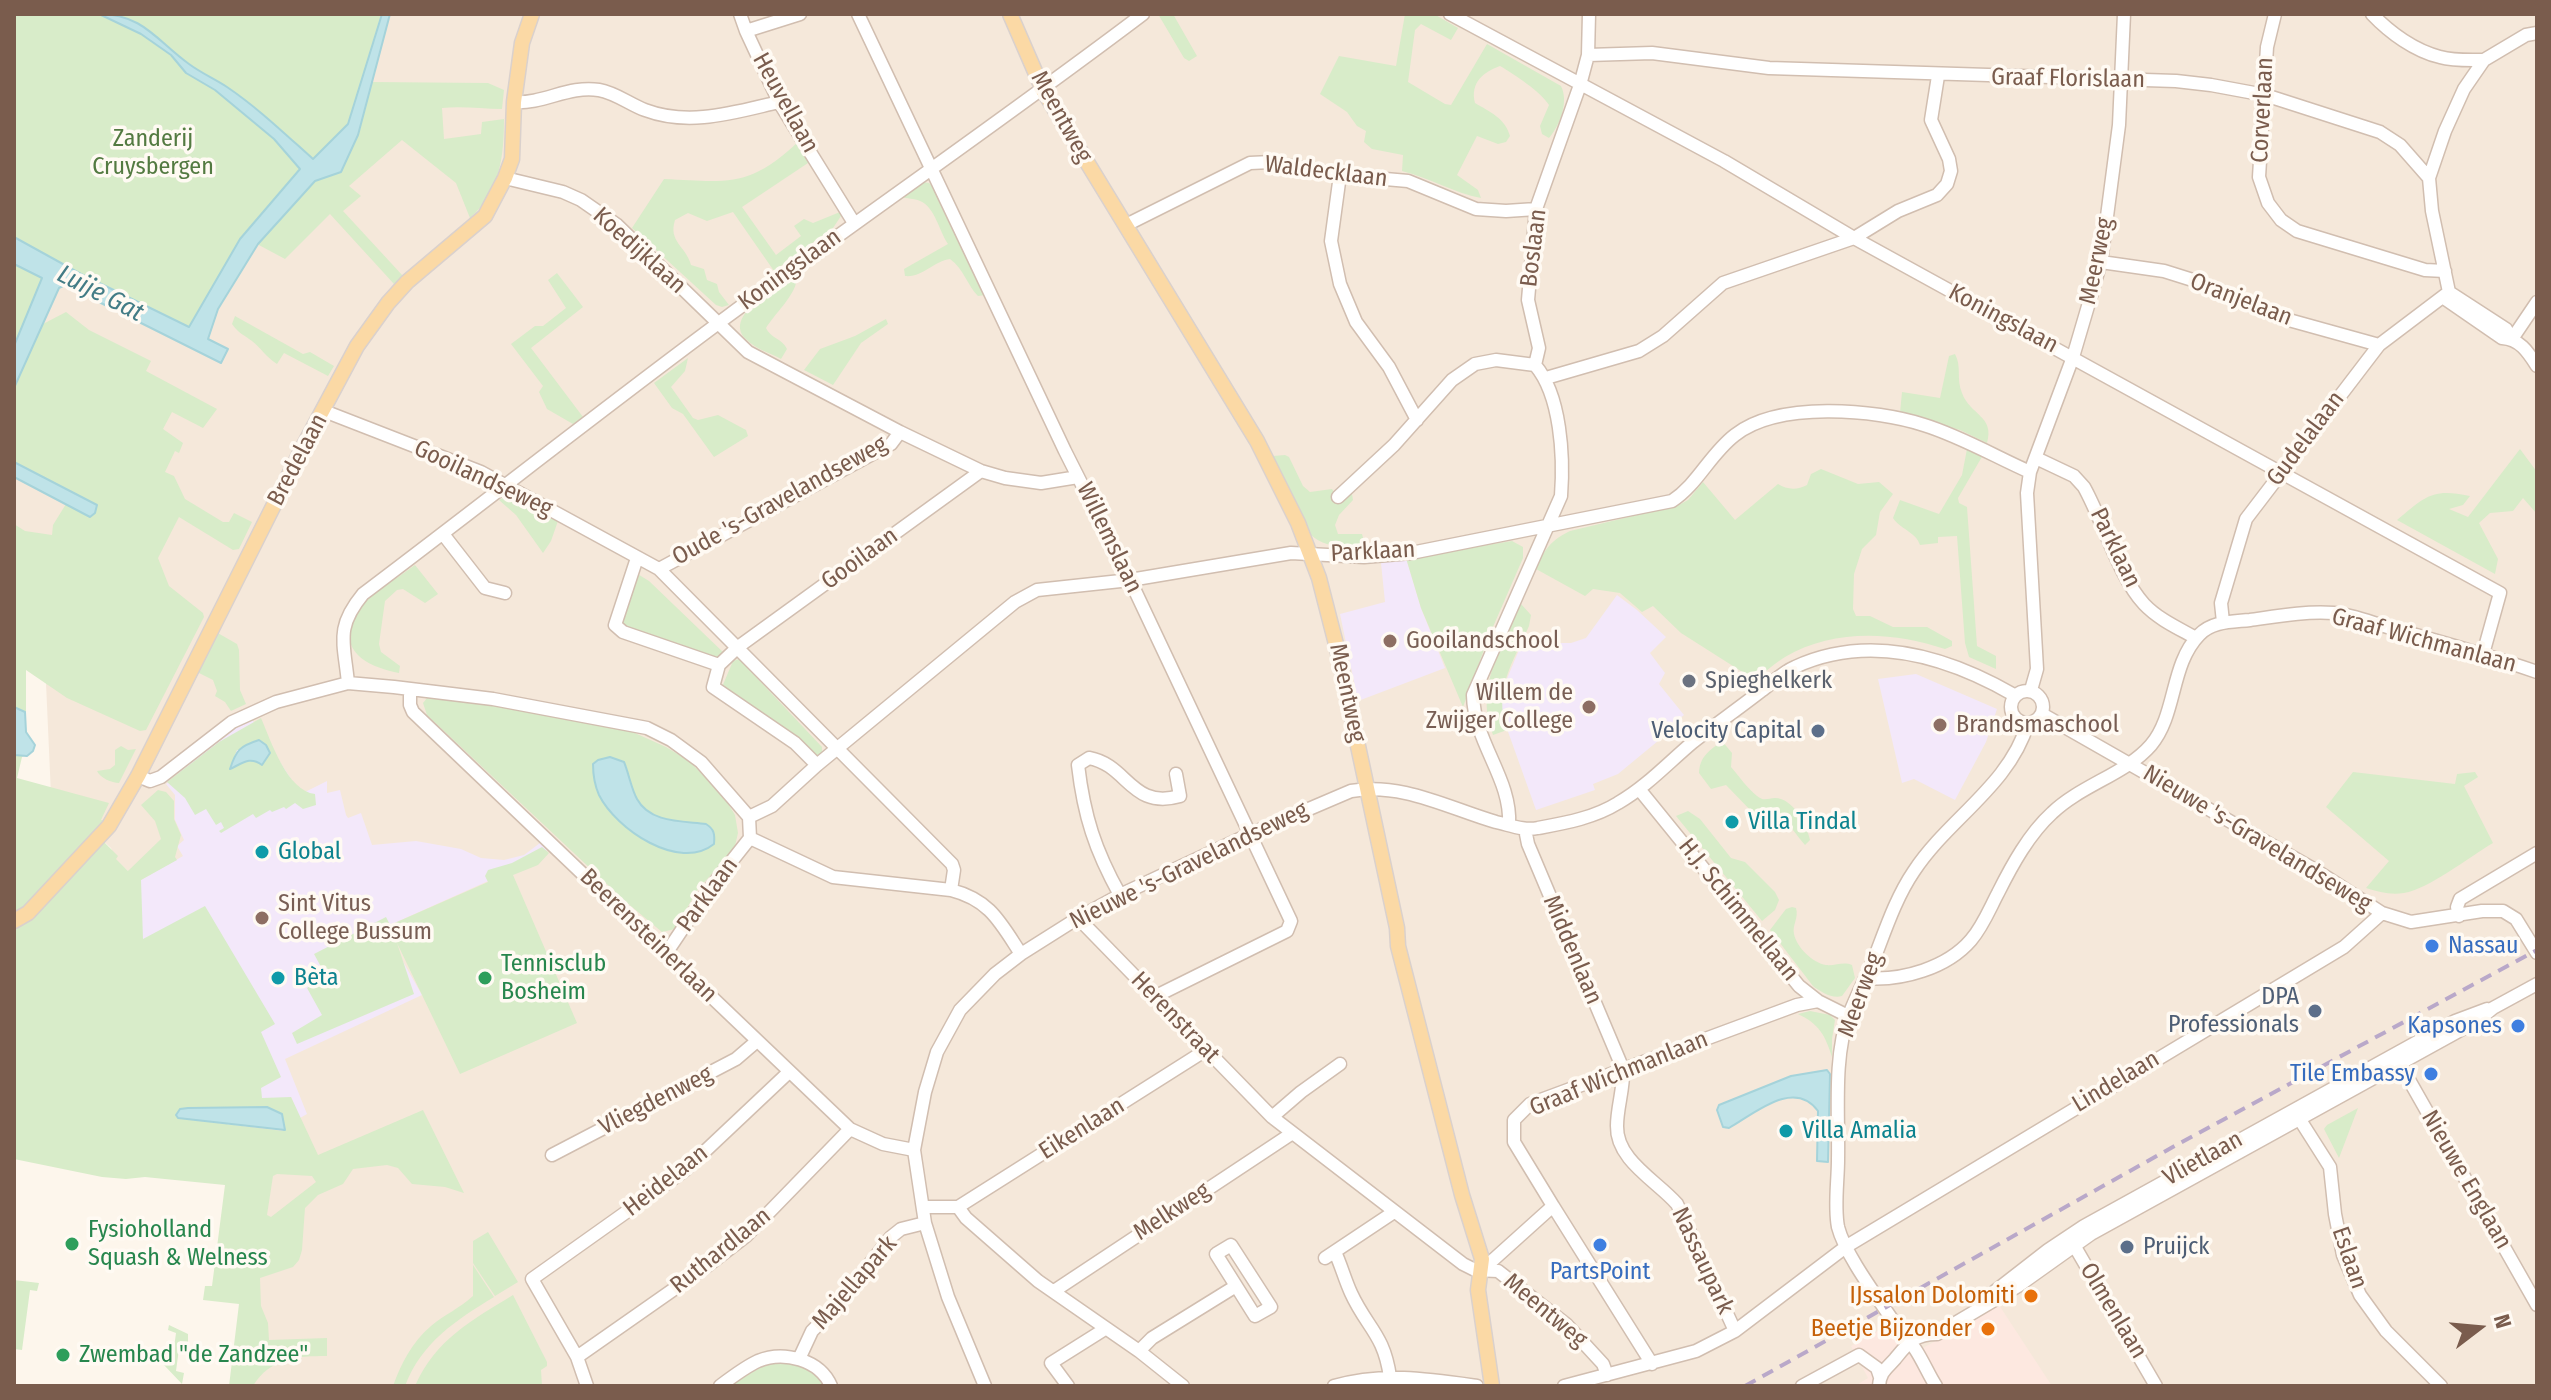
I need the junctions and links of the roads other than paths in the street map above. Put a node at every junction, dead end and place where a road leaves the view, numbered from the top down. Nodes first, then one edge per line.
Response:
1 (532, 14) edge
2 (740, 14) edge
3 (800, 14) edge
4 (858, 14) edge
5 (1010, 14) edge
6 (1143, 14) edge
7 (1450, 14) edge
8 (1589, 14) edge
9 (2124, 14) edge
10 (2275, 14) edge
11 (2372, 14) edge
12 (746, 31) junction
13 (2537, 33) edge
14 (1588, 55) junction
15 (2484, 60) junction
16 (1938, 76) junction
17 (2120, 80) junction
18 (1580, 85) junction
19 (1043, 90) junction
20 (2265, 95) junction
21 (514, 102) junction
22 (779, 102) junction
23 (931, 170) junction
24 (1340, 175) junction
25 (505, 178) junction
26 (2429, 178) junction
27 (1536, 209) junction
28 (854, 223) junction
29 (1126, 225) junction
30 (1854, 238) junction
31 (2101, 262) junction
32 (2445, 271) junction
33 (2447, 295) junction
34 (2537, 302) edge
35 (717, 325) junction
36 (2512, 339) junction
37 (2379, 345) junction
38 (2532, 348) edge
39 (2073, 357) junction
40 (1535, 365) junction
41 (2537, 366) edge
42 (1546, 378) junction
43 (324, 411) junction
44 (1417, 420) junction
45 (900, 432) junction
46 (2036, 458) junction
47 (981, 471) junction
48 (2282, 471) junction
49 (2030, 472) junction
50 (1078, 477) junction
51 (507, 485) junction
52 (1338, 497) dead end
53 (1548, 527) junction
54 (443, 534) junction
55 (1310, 555) junction
56 (637, 558) junction
57 (659, 569) junction
58 (1130, 580) junction
59 (505, 593) dead end
60 (2223, 622) junction
61 (2196, 638) junction
62 (738, 647) junction
63 (2483, 654) junction
64 (719, 665) junction
65 (2537, 672) edge
66 (348, 683) junction
67 (410, 689) junction
68 (2031, 690) junction
69 (2014, 695) junction
70 (2042, 714) junction
71 (2028, 723) junction
72 (838, 749) junction
73 (2128, 763) junction
74 (817, 765) junction
75 (1176, 774) dead end
76 (138, 776) junction
77 (1368, 788) junction
78 (1639, 789) junction
79 (749, 817) junction
80 (1509, 825) junction
81 (1525, 829) junction
82 (1248, 835) junction
83 (750, 838) junction
84 (2537, 853) edge
85 (951, 890) junction
86 (1120, 895) junction
87 (2382, 913) junction
88 (2459, 916) junction
89 (2519, 917) junction
90 (1078, 918) junction
91 (14, 921) edge
92 (2537, 937) edge
93 (667, 952) junction
94 (2537, 953) edge
95 (1021, 954) junction
96 (1866, 978) junction
97 (2537, 984) edge
98 (1156, 996) junction
99 (1818, 1001) junction
100 (1848, 1016) junction
101 (757, 1041) junction
102 (1206, 1050) junction
103 (2397, 1059) junction
104 (1340, 1064) dead end
105 (1623, 1069) junction
106 (789, 1072) junction
107 (2296, 1114) junction
108 (1272, 1117) junction
109 (850, 1129) junction
110 (1291, 1134) junction
111 (914, 1150) junction
112 (552, 1155) dead end
113 (1553, 1206) junction
114 (923, 1207) junction
115 (958, 1207) junction
116 (1394, 1212) junction
117 (925, 1223) junction
118 (2072, 1241) junction
119 (1847, 1246) junction
120 (1481, 1270) junction
121 (1236, 1286) junction
122 (1054, 1291) junction
123 (2537, 1305) edge
124 (1105, 1329) junction
125 (1735, 1331) junction
126 (1911, 1341) junction
127 (1139, 1351) junction
128 (577, 1357) junction
129 (799, 1359) junction
130 (1872, 1363) junction
131 (1652, 1364) junction
132 (1888, 1365) junction
133 (1607, 1375) junction
134 (1390, 1377) junction
135 (1879, 1381) edge
136 (587, 1386) edge
137 (720, 1386) edge
138 (831, 1386) edge
139 (985, 1386) edge
140 (1068, 1386) edge
141 (1183, 1386) edge
142 (1334, 1386) edge
143 (1477, 1386) edge
144 (1492, 1386) edge
145 (1564, 1386) edge
146 (1802, 1386) edge
147 (1936, 1386) edge
148 (2156, 1386) edge
149 (2441, 1386) edge

1 - 21 main road
2 - 12 street
3 - 12 street, Heuvellaan
4 - 23 street, Willemslaan
5 - 19 main road, Meentweg
6 - 19 street, Koningslaan
7 - 18 street, Koningslaan
8 - 14 street, Boslaan
9 - 17 street, Meerweg
10 - 20 street, Corverlaan
11 - 15 street
12 - 22 street, Heuvellaan
13 - 15 street
14 - 16 street, Graaf Florislaan
14 - 18 street, Boslaan
15 - 26 street
16 - 17 street, Graaf Florislaan
16 - 30 street
17 - 20 street, Graaf Florislaan
17 - 31 street, Meerweg
18 - 27 street, Boslaan
18 - 30 street, Koningslaan
19 - 23 street, Koningslaan
19 - 29 main road, Meentweg
20 - 26 street, Graaf Florislaan
20 - 32 street, Corverlaan
21 - 22 street
21 - 25 main road
22 - 28 street, Heuvellaan
23 - 28 street, Koningslaan
23 - 50 street, Willemslaan
24 - 27 street, Waldecklaan
24 - 29 street, Waldecklaan
24 - 44 street
25 - 35 street, Koedijklaan
25 - 43 main road, Bredelaan
26 - 32 street
27 - 40 street, Boslaan
28 - 35 street, Koningslaan
29 - 55 main road, Meentweg
30 - 39 street, Koningslaan
30 - 42 street
31 - 37 street, Oranjelaan
31 - 39 street, Meerweg
32 - 33 street
33 - 36 street
33 - 37 street, Gudelalaan
34 - 36 street
35 - 45 street, Koedijklaan
35 - 51 street, Koningslaan
36 - 38 street
37 - 48 street, Gudelalaan
38 - 41 street
39 - 46 street, Meerweg
39 - 48 street, Koningslaan
40 - 42 street
40 - 44 street
42 - 53 street
43 - 51 street, Gooilandseweg
43 - 76 main road, Bredelaan
44 - 52 street
45 - 47 street, Koedijklaan
45 - 57 street, Oude 's-Gravelandseweg
46 - 49 street, Meerweg
46 - 61 street, Parklaan
47 - 50 street, Koedijklaan
47 - 62 street, Gooilaan
48 - 60 street, Gudelalaan
48 - 63 street, Koningslaan
49 - 53 street, Parklaan
49 - 68 street, Meerweg
50 - 58 street, Willemslaan
51 - 54 street, Koningslaan
51 - 56 street, Gooilandseweg
53 - 55 street, Parklaan
53 - 80 street
54 - 59 street
54 - 66 street, Koningslaan
55 - 58 street, Parklaan
55 - 77 main road, Meentweg
56 - 57 street, Gooilandseweg
56 - 64 street
57 - 62 street, Gooilandseweg
58 - 72 street, Parklaan
58 - 82 street, Willemslaan
60 - 61 street, Graaf Wichmanlaan
60 - 63 street, Graaf Wichmanlaan
61 - 73 street
62 - 64 street
62 - 72 street, Gooilandseweg
63 - 65 street, Graaf Wichmanlaan
64 - 74 street
66 - 67 street
66 - 76 street
67 - 79 street
67 - 93 street, Beerensteinerlaan
68 - 69 street
68 - 70 street
69 - 71 street
69 - 78 street, Nieuwe 's-Gravelandseweg
70 - 71 street
70 - 73 street, Nieuwe 's-Gravelandseweg
71 - 96 street, Meerweg
72 - 74 street, Parklaan
72 - 85 street, Gooilandseweg
73 - 87 street, Nieuwe 's-Gravelandseweg
73 - 96 street
74 - 79 street, Parklaan
75 - 86 street
76 - 91 main road
77 - 80 street, Nieuwe 's-Gravelandseweg
77 - 82 street, Nieuwe 's-Gravelandseweg
77 - 120 main road, Meentweg
78 - 81 street, Nieuwe 's-Gravelandseweg
78 - 99 street, H.J. Schimmellaan
79 - 83 street
80 - 81 street, Nieuwe 's-Gravelandseweg
81 - 105 street, Middenlaan
82 - 86 street, Nieuwe 's-Gravelandseweg
82 - 98 street, Willemslaan
83 - 85 street
83 - 93 street, Parklaan
84 - 88 street
85 - 95 street
86 - 90 street, Nieuwe 's-Gravelandseweg
87 - 88 street, Nieuwe 's-Gravelandseweg
87 - 119 street, Lindelaan
88 - 89 street, Nieuwe 's-Gravelandseweg
89 - 92 street
89 - 94 street
90 - 95 street, Nieuwe 's-Gravelandseweg
90 - 98 street, Herenstraat
93 - 101 street, Beerensteinerlaan
95 - 111 street, Nieuwe 's-Gravelandseweg
96 - 100 street, Meerweg
97 - 103 street, Vlietlaan
98 - 102 street, Herenstraat
99 - 100 street, H.J. Schimmellaan
99 - 105 street, Graaf Wichmanlaan
100 - 119 street, Meerweg
101 - 106 street, Beerensteinerlaan
101 - 112 street, Vliegdenweg
102 - 108 street, Herenstraat
102 - 115 street, Eikenlaan
103 - 107 street, Vlietlaan
103 - 123 street, Nieuwe Englaan
104 - 108 street
105 - 113 street, Graaf Wichmanlaan
105 - 125 street, Nassaupark
106 - 109 street, Beerensteinerlaan
106 - 128 street, Heidelaan
107 - 118 street, Vlietlaan
107 - 149 street, Eslaan
108 - 110 street, Herenstraat
109 - 111 street, Beerensteinerlaan
109 - 128 street, Ruthardlaan
110 - 116 street, Herenstraat
110 - 122 street, Melkweg
111 - 114 street, Nieuwe 's-Gravelandseweg
113 - 120 street
113 - 131 street, Graaf Wichmanlaan
114 - 115 street
114 - 117 street, Nieuwe 's-Gravelandseweg
115 - 122 street
116 - 120 street, Herenstraat
116 - 134 street
117 - 129 street, Majellapark
117 - 139 street, Nieuwe 's-Gravelandseweg
118 - 126 street, Vlietlaan
118 - 148 street, Olmenlaan
119 - 125 street, Lindelaan
119 - 126 street, Meerweg
120 - 133 street, Meentweg
120 - 144 main road
121 - 121 street
121 - 127 street
122 - 124 street
124 - 127 street
124 - 140 street
125 - 131 street
126 - 132 street
126 - 147 street, Meerweg
127 - 141 street
128 - 136 street
129 - 137 street
129 - 138 street, Majellapark
130 - 132 street
130 - 135 street
130 - 146 street
131 - 133 street
132 - 135 street
133 - 145 street
134 - 142 street
134 - 143 street

